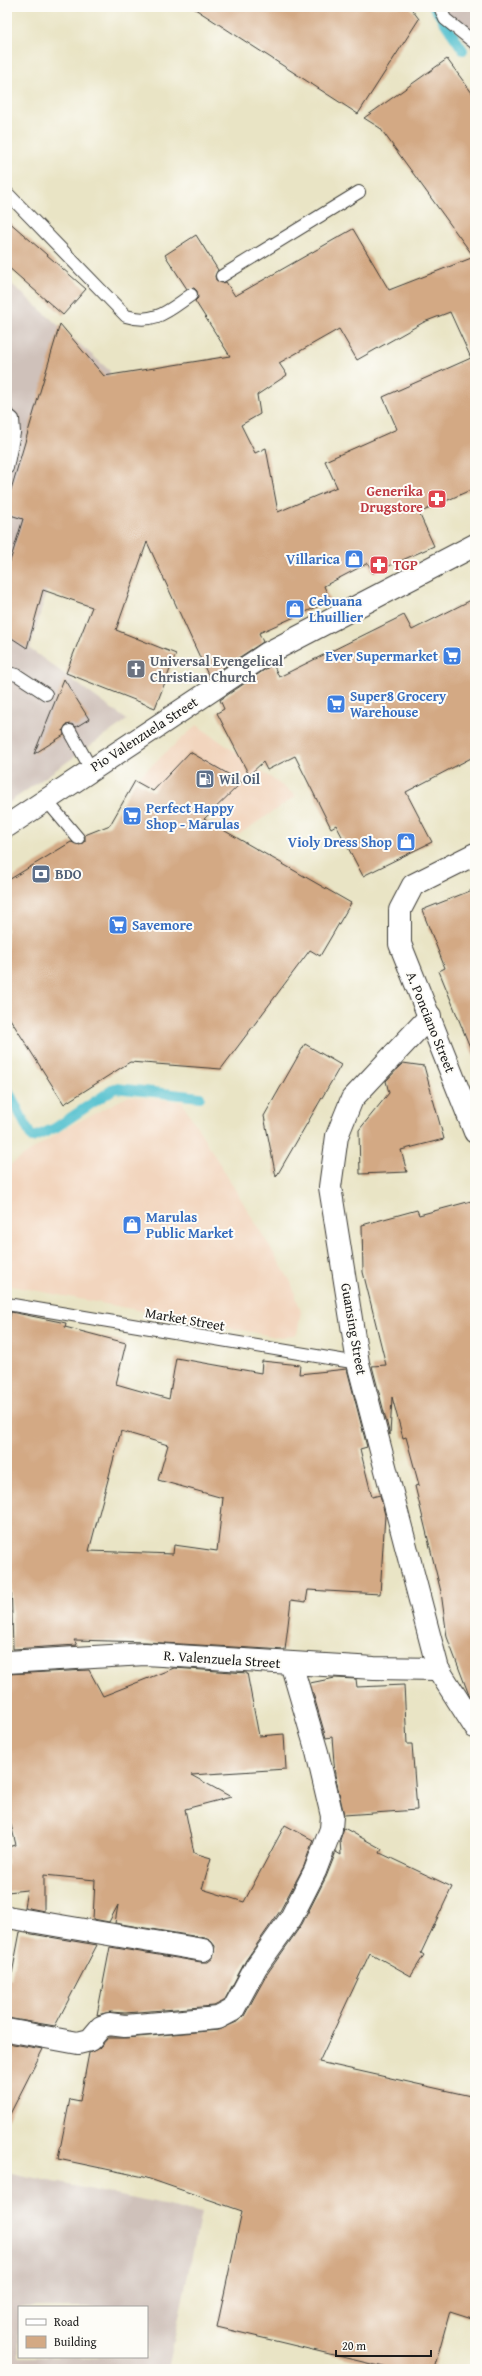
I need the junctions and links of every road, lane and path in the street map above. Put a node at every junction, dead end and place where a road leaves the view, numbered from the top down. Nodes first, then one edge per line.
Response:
1 (440, 7) edge
2 (475, 43) edge
3 (359, 192) dead end
4 (7, 193) edge
5 (222, 276) dead end
6 (191, 295) dead end
7 (9, 420) edge
8 (7, 468) edge
9 (475, 545) edge
10 (7, 673) edge
11 (46, 694) dead end
12 (70, 731) dead end
13 (91, 769) junction
14 (46, 800) junction
15 (7, 826) edge
16 (78, 838) dead end
17 (475, 854) edge
18 (430, 1016) junction
19 (475, 1132) edge
20 (7, 1304) edge
21 (358, 1363) junction
22 (7, 1662) edge
23 (291, 1663) junction
24 (438, 1669) junction
25 (475, 1727) edge
26 (7, 1917) edge
27 (203, 1950) dead end
28 (7, 2030) edge

1 - 2 lane
3 - 5 lane
4 - 6 lane
7 - 8 lane
9 - 13 street, Pio Valenzuela Street
10 - 11 lane
12 - 13 lane
13 - 14 street, Pio Valenzuela Street
14 - 15 street, Pio Valenzuela Street
14 - 16 lane
17 - 18 street, A. Ponciano Street
18 - 19 street, A. Ponciano Street
18 - 21 street, Guansing Street
20 - 21 lane, Market Street
21 - 24 street, Guansing Street
22 - 23 street, R. Valenzuela Street
23 - 24 street, R. Valenzuela Street
23 - 28 street
24 - 25 street, Guansing Street
26 - 27 street

